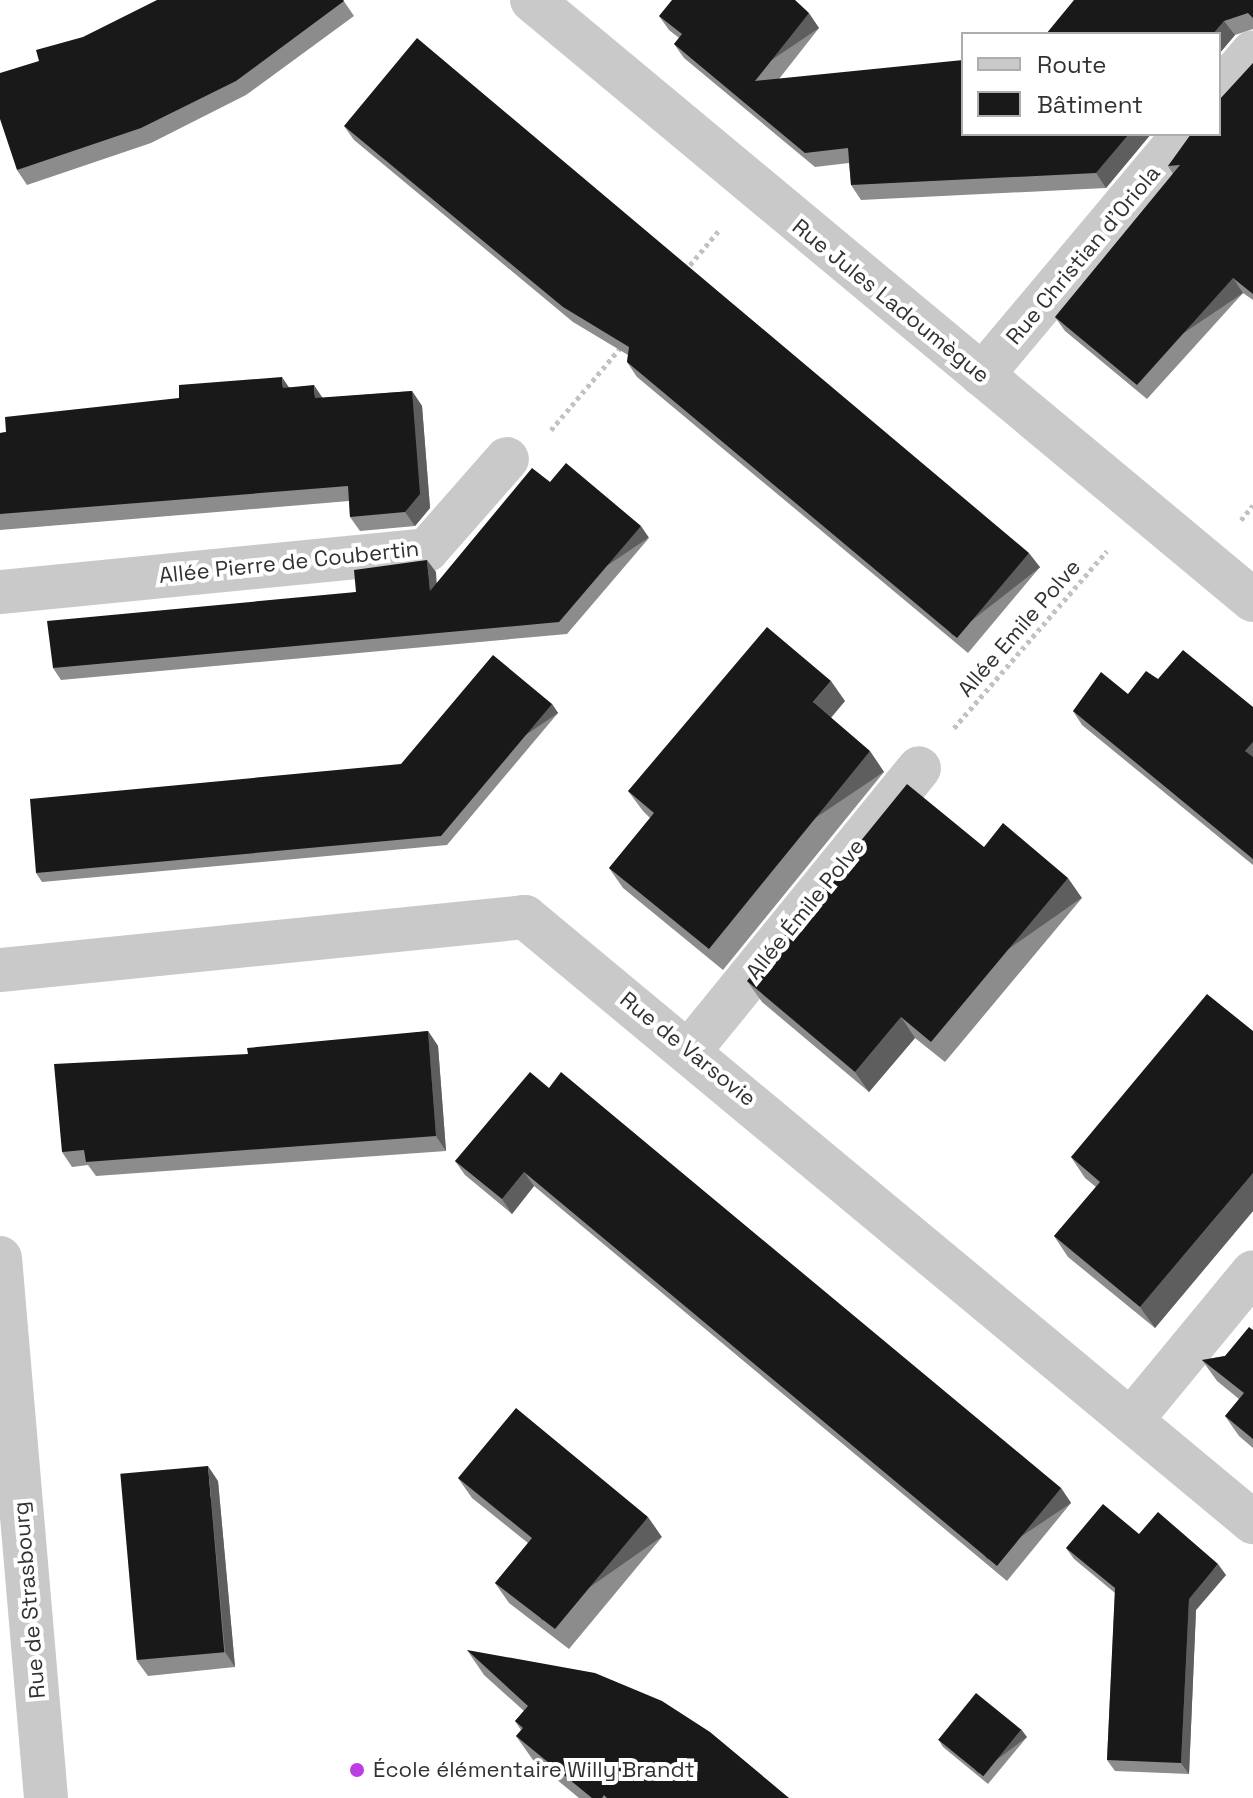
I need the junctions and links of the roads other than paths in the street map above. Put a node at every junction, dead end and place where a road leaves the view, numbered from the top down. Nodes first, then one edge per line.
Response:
1 (532, 0) edge
2 (1253, 52) edge
3 (1221, 90) edge
4 (1182, 136) edge
5 (982, 375) junction
6 (507, 459) road end
7 (0, 592) edge
8 (1253, 600) edge
9 (919, 768) road end
10 (0, 970) edge
11 (690, 1050) junction
12 (0, 1258) edge
13 (1253, 1272) edge
14 (1132, 1419) junction
15 (1253, 1522) edge
16 (46, 1798) edge

1 - 5 street, Rue Jules Ladoumègue
2 - 3 street
4 - 5 street, Rue Christian d'Oriola
5 - 8 street, Rue Jules Ladoumègue
6 - 7 street, Allée Pierre de Coubertin
9 - 11 street, Allée Émile Polve
10 - 11 street, Rue de Varsovie
11 - 14 street, Rue de Varsovie
12 - 16 street, Rue de Strasbourg
13 - 14 street
14 - 15 street, Rue de Varsovie

